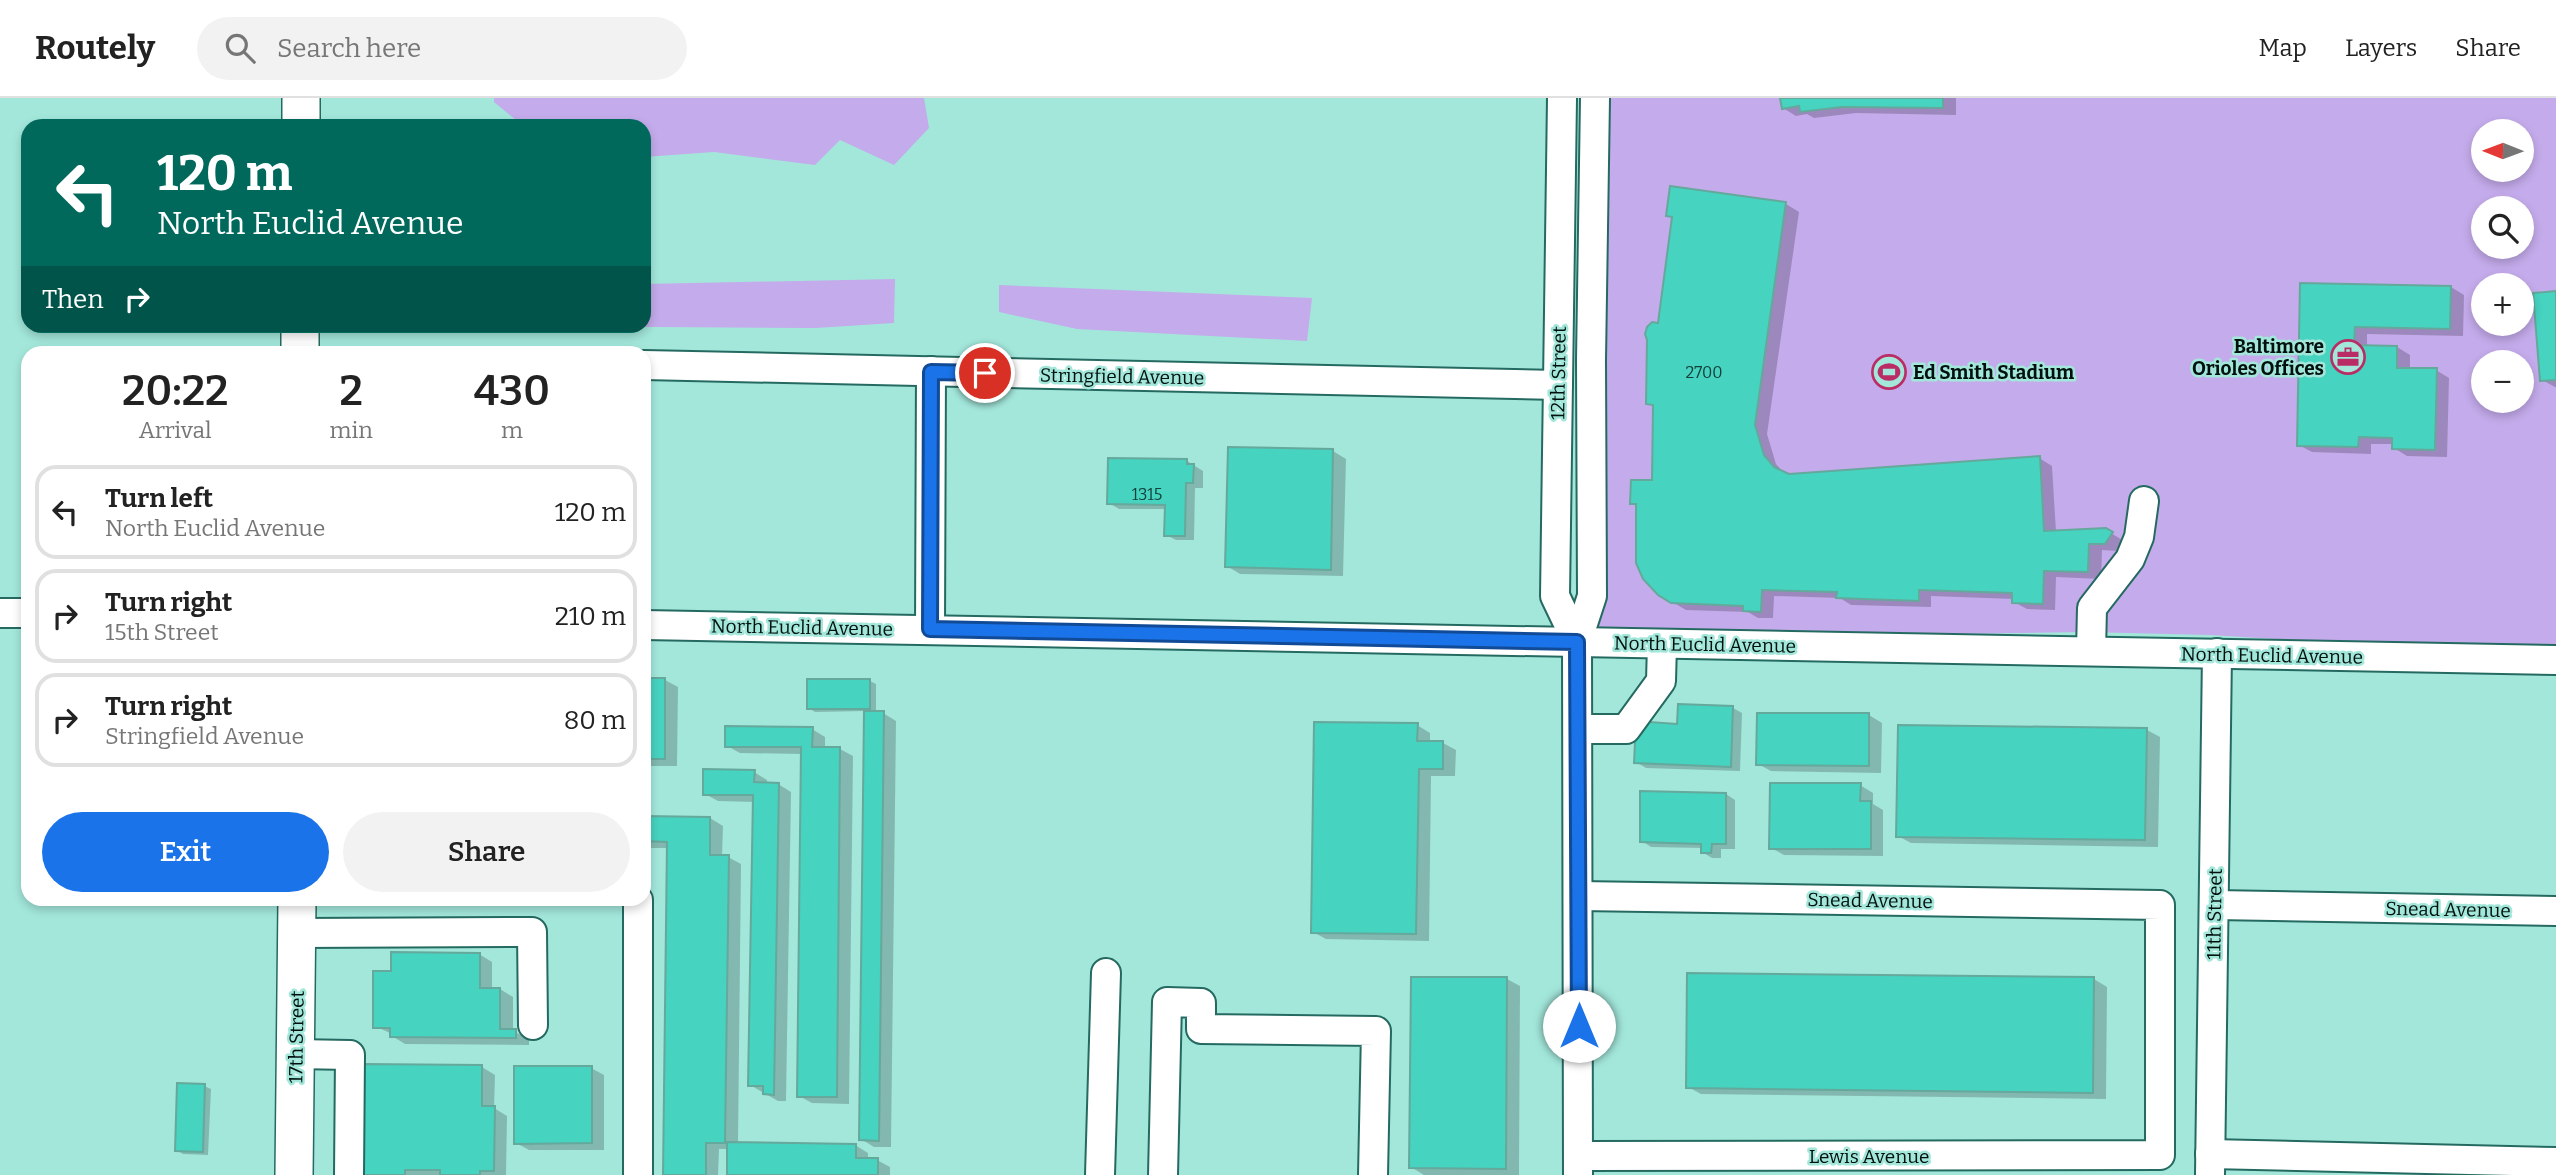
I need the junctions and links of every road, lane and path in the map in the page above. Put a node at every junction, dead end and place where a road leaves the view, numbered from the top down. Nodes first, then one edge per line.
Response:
1 (301, 98) edge
2 (1562, 98) edge
3 (1595, 98) edge
4 (301, 119) edge
5 (651, 365) edge
6 (931, 372) junction
7 (1558, 385) junction
8 (2144, 501) dead end
9 (0, 613) edge
10 (21, 613) edge
11 (651, 625) edge
12 (930, 629) junction
13 (1577, 642) junction
14 (1662, 644) junction
15 (2091, 651) junction
16 (2217, 653) junction
17 (2556, 660) edge
18 (1578, 729) junction
19 (1579, 896) junction
20 (2215, 905) junction
21 (638, 906) edge
22 (2556, 911) edge
23 (297, 916) edge
24 (1106, 972) dead end
25 (533, 1025) dead end
26 (296, 1054) junction
27 (2160, 1155) joint
28 (2556, 1161) edge
29 (2210, 1164) edge
30 (2118, 1165) edge
31 (1578, 1166) edge
32 (294, 1175) edge
33 (349, 1175) edge
34 (638, 1175) edge
35 (1100, 1175) edge
36 (1163, 1175) edge
37 (1373, 1175) edge

1 - 4 main road
2 - 7 street, 12th Street
3 - 13 street, 12th Street
5 - 6 street, Stringfield Avenue
6 - 7 street, Stringfield Avenue
6 - 12 street
7 - 13 street, 12th Street
8 - 15 street
9 - 10 street
11 - 12 street, North Euclid Avenue
12 - 13 street, North Euclid Avenue
13 - 14 street, North Euclid Avenue
13 - 18 street, 12th Street
14 - 15 street, North Euclid Avenue
14 - 18 street
15 - 16 street, North Euclid Avenue
16 - 17 street, North Euclid Avenue
16 - 20 street, 11th Street
18 - 19 street, 12th Street
19 - 27 street, Snead Avenue
19 - 31 street, 12th Street
20 - 22 street, Snead Avenue
20 - 29 street, 11th Street
21 - 34 street
23 - 25 street
23 - 26 main road, 17th Street
24 - 35 street
26 - 32 main road, 17th Street
26 - 33 street
27 - 30 street, Lewis Avenue
28 - 29 street
30 - 31 street, Lewis Avenue
36 - 37 street

